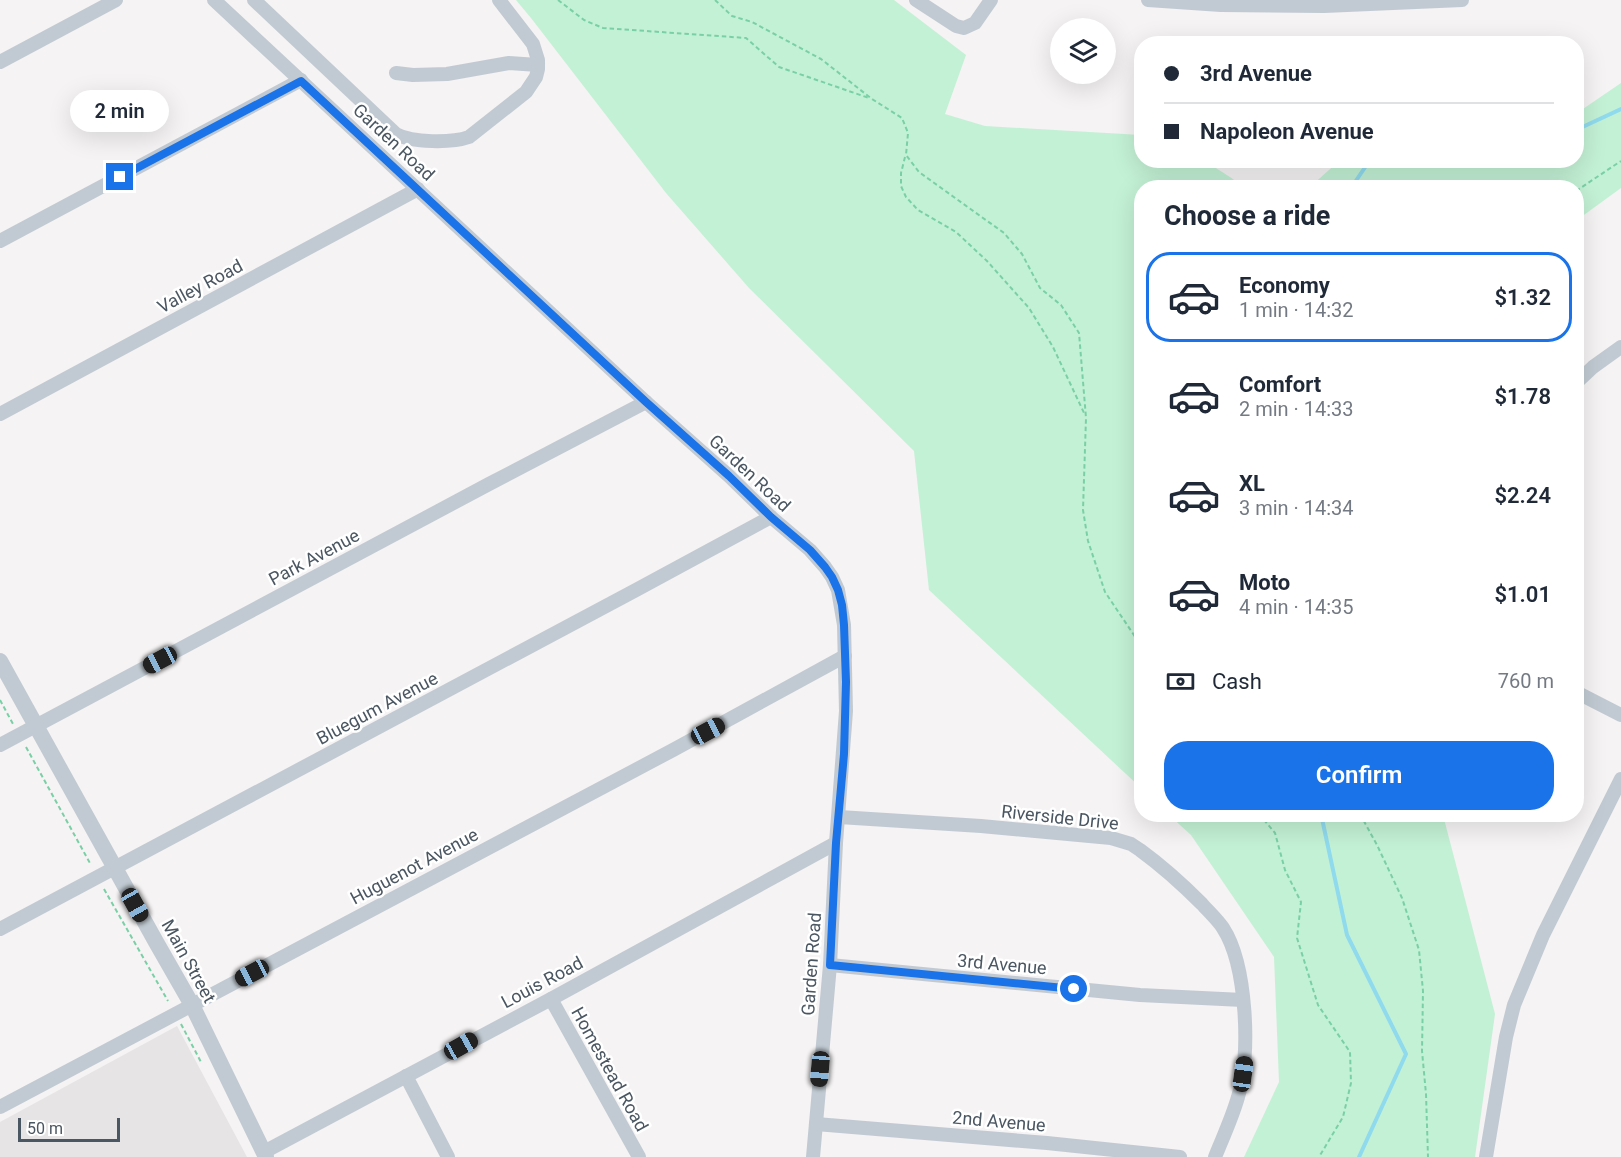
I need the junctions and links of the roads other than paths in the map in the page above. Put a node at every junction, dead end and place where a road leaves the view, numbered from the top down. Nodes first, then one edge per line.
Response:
1 (116, 0) edge
2 (214, 0) edge
3 (254, 0) edge
4 (499, 0) edge
5 (916, 0) edge
6 (992, 0) edge
7 (1148, 0) edge
8 (1462, 0) edge
9 (0, 62) edge
10 (538, 65) junction
11 (396, 73) dead end
12 (301, 81) junction
13 (418, 189) junction
14 (0, 241) edge
15 (1621, 346) edge
16 (1584, 375) edge
17 (646, 402) junction
18 (0, 414) edge
19 (771, 517) junction
20 (845, 656) junction
21 (0, 661) edge
22 (1584, 696) edge
23 (1621, 715) edge
24 (36, 726) junction
25 (0, 745) edge
26 (1621, 779) edge
27 (839, 817) junction
28 (836, 843) junction
29 (115, 868) junction
30 (0, 930) edge
31 (830, 965) junction
32 (551, 999) junction
33 (1243, 1000) junction
34 (192, 1005) junction
35 (406, 1076) junction
36 (0, 1107) edge
37 (816, 1124) junction
38 (265, 1154) edge
39 (448, 1157) edge
40 (639, 1157) edge
41 (813, 1157) edge
42 (1180, 1157) edge
43 (1215, 1157) edge
44 (1486, 1157) edge

1 - 9 street
2 - 12 street, Garden Road
3 - 10 street
4 - 10 street
5 - 6 street
7 - 8 street
10 - 11 street
12 - 13 street, Garden Road
12 - 14 street
13 - 17 street, Garden Road
13 - 18 street, Valley Road
15 - 16 street
17 - 19 street, Garden Road
17 - 24 street, Park Avenue
19 - 20 street, Garden Road
19 - 29 street, Bluegum Avenue
20 - 27 street, Garden Road
20 - 34 street, Huguenot Avenue
21 - 24 street, Main Street
22 - 23 street
24 - 25 street, Park Avenue
24 - 29 street, Main Street
26 - 44 street
27 - 28 street, Garden Road
27 - 33 street, Riverside Drive
28 - 31 street, Garden Road
28 - 32 street, Louis Road
29 - 30 street, Bluegum Avenue
29 - 34 street, Main Street
31 - 33 street, 3rd Avenue
31 - 37 street, Garden Road
32 - 35 street, Louis Road
32 - 40 street, Homestead Road
33 - 43 street, Riverside Drive
34 - 36 street, Huguenot Avenue
34 - 38 street, Main Street
35 - 38 street, Louis Road
35 - 39 street
37 - 41 street, Garden Road
37 - 42 street, 2nd Avenue

